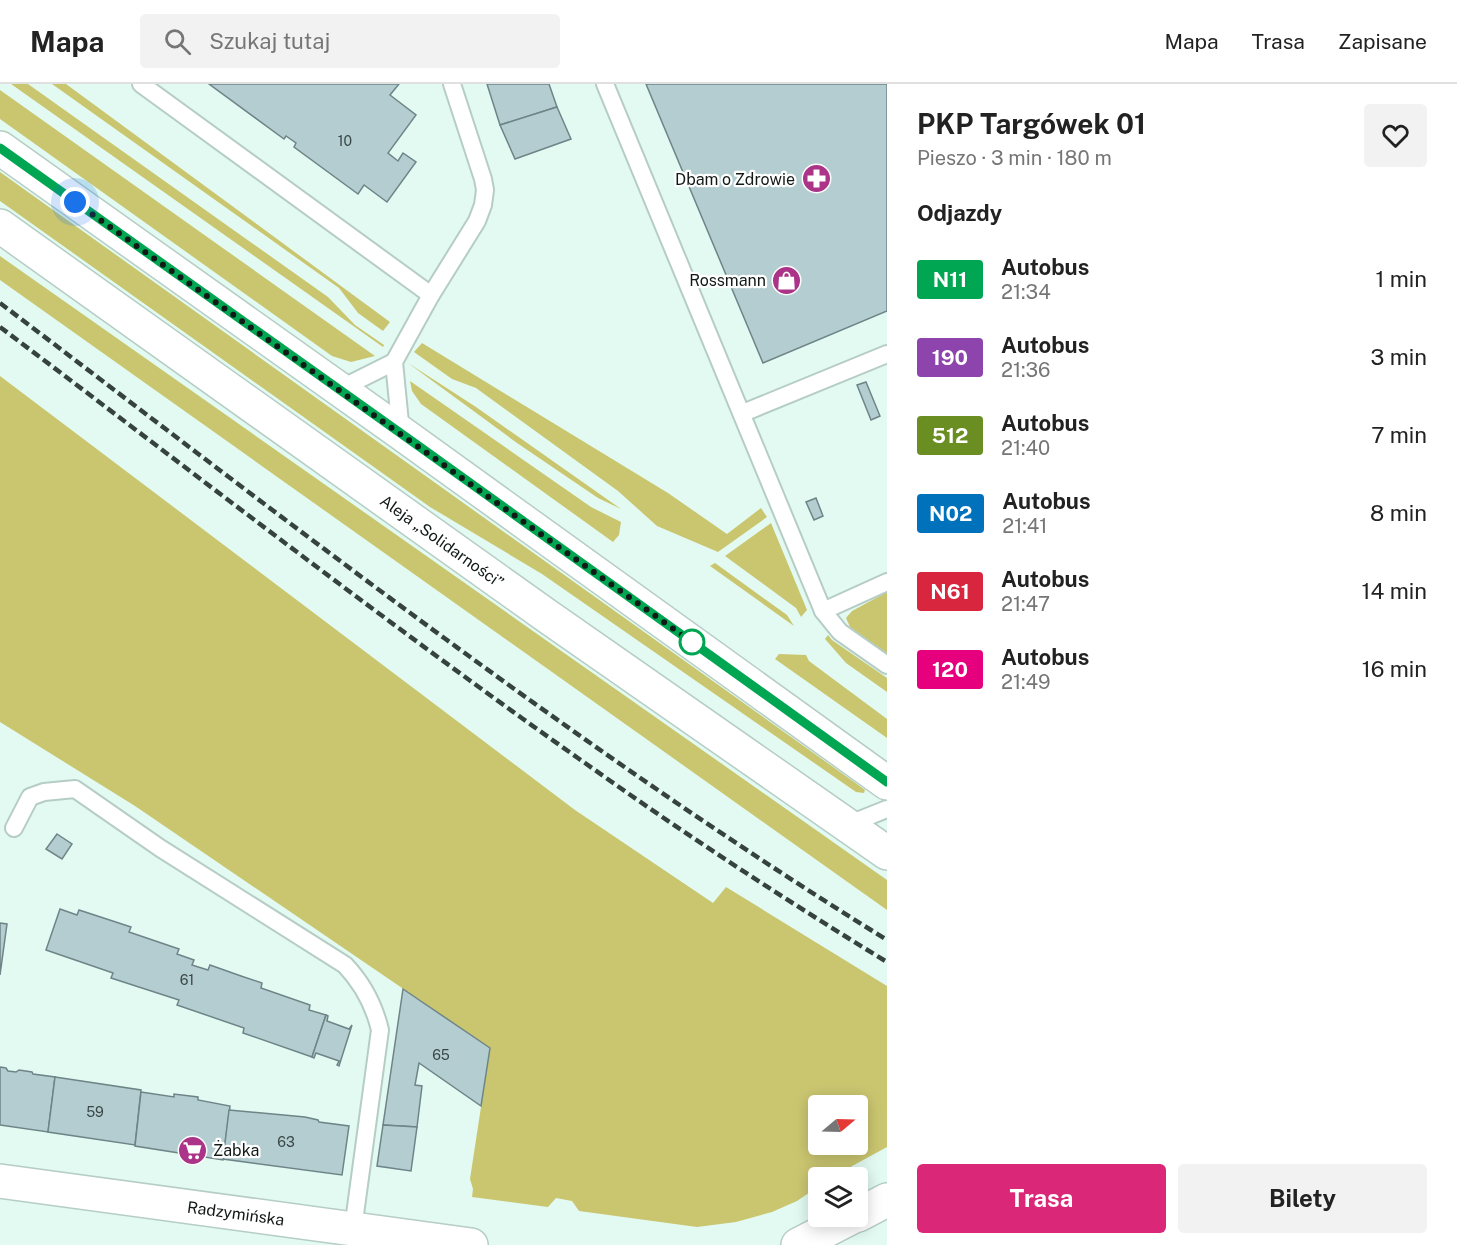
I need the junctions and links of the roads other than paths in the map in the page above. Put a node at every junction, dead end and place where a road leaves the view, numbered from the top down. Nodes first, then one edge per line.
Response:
1 (141, 84) edge
2 (452, 84) edge
3 (605, 84) edge
4 (0, 148) edge
5 (0, 226) edge
6 (431, 295) junction
7 (887, 354) edge
8 (394, 362) junction
9 (338, 390) junction
10 (742, 413) junction
11 (401, 433) junction
12 (887, 582) edge
13 (823, 610) junction
14 (887, 665) edge
15 (884, 777) edge
16 (887, 808) edge
17 (847, 825) junction
18 (14, 828) dead end
19 (887, 853) edge
20 (0, 1181) edge
21 (887, 1200) edge
22 (868, 1210) edge
23 (834, 1227) edge
24 (353, 1229) junction
25 (471, 1245) edge
26 (798, 1245) edge

1 - 6 lane
2 - 6 lane
3 - 10 lane
4 - 9 main road
5 - 17 main road, Aleja „Solidarności”
6 - 8 lane
7 - 10 lane
8 - 9 lane
8 - 11 lane
9 - 11 main road
10 - 13 lane
11 - 15 main road
12 - 13 lane
13 - 14 lane
16 - 17 lane
17 - 19 main road, Aleja „Solidarności”
18 - 24 lane
20 - 24 main road, Radzymińska
21 - 22 main road
23 - 26 main road
24 - 25 main road, Radzymińska

